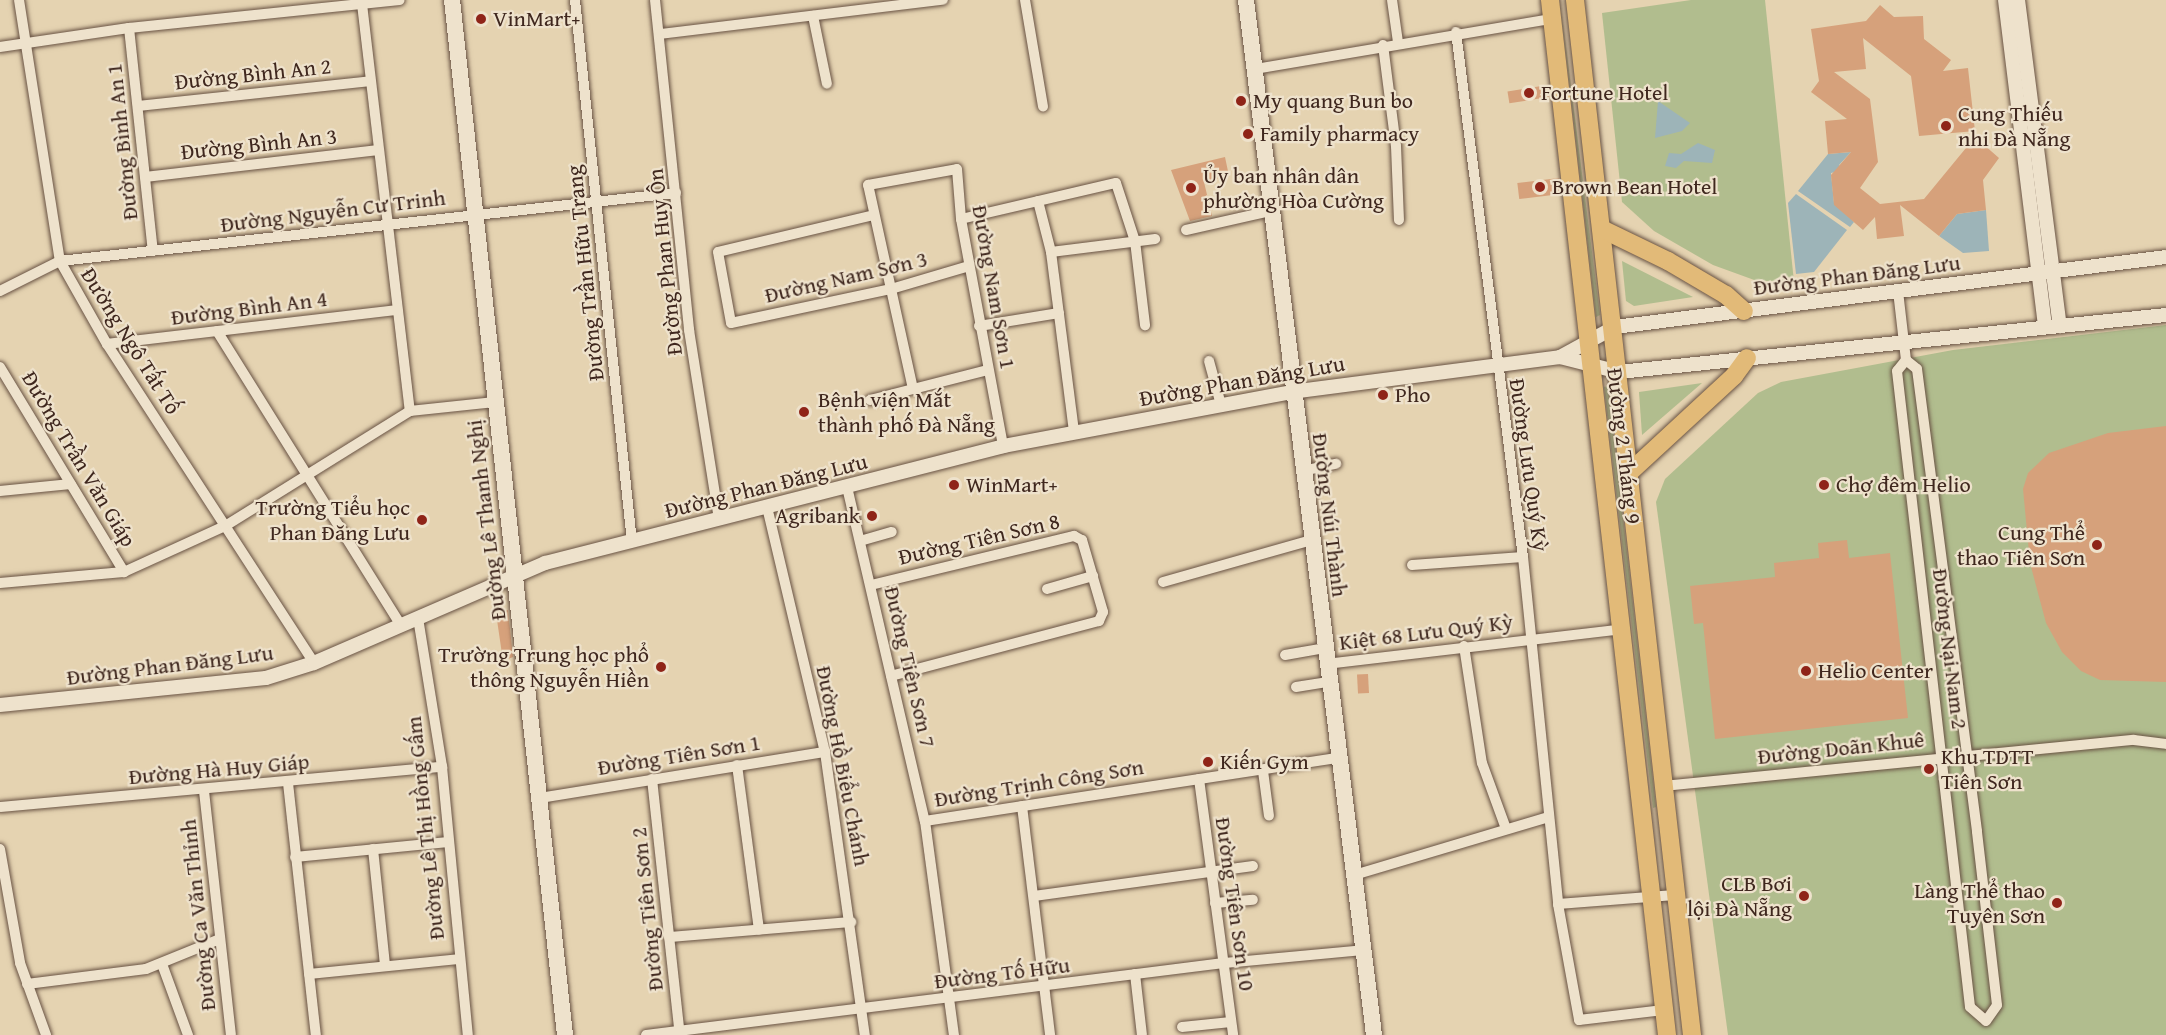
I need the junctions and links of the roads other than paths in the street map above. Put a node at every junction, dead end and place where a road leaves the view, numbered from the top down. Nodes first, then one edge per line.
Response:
1 (19, 0) edge
2 (400, 0) edge
3 (452, 0) edge
4 (575, 0) edge
5 (655, 0) edge
6 (832, 0) edge
7 (943, 0) edge
8 (1025, 0) edge
9 (1246, 0) edge
10 (1392, 0) edge
11 (1550, 0) edge
12 (1575, 0) edge
13 (2005, 0) edge
14 (2018, 0) edge
15 (362, 4) junction
16 (834, 13) junction
17 (813, 16) junction
18 (1551, 19) junction
19 (129, 28) junction
20 (1456, 32) junction
21 (660, 34) junction
22 (1398, 42) junction
23 (26, 43) junction
24 (1383, 45) junction
25 (0, 47) edge
26 (1254, 69) junction
27 (371, 81) junction
28 (827, 84) dead end
29 (138, 106) junction
30 (1043, 106) dead end
31 (378, 150) junction
32 (145, 177) junction
33 (676, 193) junction
34 (598, 200) junction
35 (1038, 201) junction
36 (1270, 211) junction
37 (475, 214) junction
38 (874, 215) junction
39 (961, 219) junction
40 (1399, 220) dead end
41 (387, 226) junction
42 (1602, 229) junction
43 (1185, 230) dead end
44 (1155, 239) dead end
45 (1136, 241) junction
46 (153, 251) junction
47 (1051, 252) junction
48 (2166, 256) edge
49 (60, 261) junction
50 (969, 266) junction
51 (2047, 272) junction
52 (891, 290) junction
53 (0, 291) edge
54 (1898, 291) junction
55 (397, 309) junction
56 (1744, 311) junction
57 (1059, 313) junction
58 (2166, 315) edge
59 (1145, 325) dead end
60 (2060, 326) junction
61 (980, 327) junction
62 (1615, 327) junction
63 (2045, 327) junction
64 (217, 331) junction
65 (1587, 340) junction
66 (1904, 342) junction
67 (107, 345) junction
68 (1560, 357) junction
69 (1747, 358) junction
70 (1906, 360) junction
71 (1209, 361) dead end
72 (1495, 364) junction
73 (1590, 364) junction
74 (0, 367) edge
75 (988, 370) junction
76 (1619, 372) junction
77 (914, 389) junction
78 (1292, 392) junction
79 (870, 400) dead end
80 (495, 402) junction
81 (1221, 405) junction
82 (410, 411) junction
83 (1074, 431) junction
84 (1003, 446) junction
85 (1336, 464) dead end
86 (1302, 471) junction
87 (1630, 472) junction
88 (306, 476) junction
89 (71, 484) junction
90 (847, 487) junction
91 (0, 491) edge
92 (767, 507) junction
93 (718, 520) junction
94 (225, 526) junction
95 (892, 532) dead end
96 (1311, 540) junction
97 (860, 541) junction
98 (632, 542) junction
99 (1523, 557) junction
100 (1412, 565) dead end
101 (124, 572) junction
102 (514, 572) junction
103 (1093, 576) junction
104 (1163, 582) dead end
105 (0, 583) edge
106 (871, 585) junction
107 (1047, 589) dead end
108 (418, 618) junction
109 (401, 625) junction
110 (1623, 629) junction
111 (1531, 640) junction
112 (1464, 646) junction
113 (1285, 655) dead end
114 (1325, 656) junction
115 (314, 663) junction
116 (891, 676) junction
117 (1328, 682) junction
118 (1296, 687) dead end
119 (0, 705) edge
120 (2166, 744) edge
121 (825, 752) junction
122 (1967, 755) junction
123 (1338, 758) junction
124 (1944, 758) junction
125 (737, 765) junction
126 (442, 767) junction
127 (1263, 771) junction
128 (652, 779) junction
129 (1199, 779) junction
130 (288, 783) junction
131 (1663, 786) junction
132 (204, 791) junction
133 (540, 798) junction
134 (1022, 806) junction
135 (0, 807) edge
136 (1269, 816) dead end
137 (1548, 817) junction
138 (925, 821) junction
139 (1505, 826) junction
140 (448, 842) junction
141 (0, 849) edge
142 (373, 849) junction
143 (296, 857) junction
144 (1, 866) edge
145 (1253, 866) dead end
146 (1211, 871) junction
147 (1354, 875) junction
148 (1675, 895) junction
149 (1034, 896) junction
150 (1650, 898) junction
151 (1253, 900) dead end
152 (1215, 903) junction
153 (1558, 904) junction
154 (851, 922) junction
155 (759, 930) junction
156 (669, 937) junction
157 (220, 939) junction
158 (1363, 950) junction
159 (458, 959) junction
160 (1224, 963) junction
161 (162, 964) junction
162 (385, 964) junction
163 (309, 974) junction
164 (1136, 974) junction
165 (27, 984) junction
166 (1045, 988) junction
167 (950, 1000) junction
168 (862, 1010) junction
169 (1663, 1010) junction
170 (1231, 1022) junction
171 (1182, 1027) dead end
172 (680, 1033) edge
173 (45, 1035) edge
174 (188, 1035) edge
175 (231, 1035) edge
176 (316, 1035) edge
177 (468, 1035) edge
178 (565, 1035) edge
179 (646, 1035) edge
180 (865, 1035) edge
181 (954, 1035) edge
182 (1050, 1035) edge
183 (1142, 1035) edge
184 (1233, 1035) edge
185 (1374, 1035) edge
186 (1667, 1035) edge
187 (1692, 1035) edge

1 - 23 street, Đường Ngô Tất Tố
2 - 15 street
3 - 37 main road, Đường Lê Thanh Nghị
4 - 34 street, Đường Trần Hữu Trang
5 - 21 street, Đường Phan Huy Ôn
6 - 16 street
7 - 16 street
8 - 30 street
9 - 26 main road, Đường Núi Thành
10 - 22 street
11 - 18 main road, Đường 2 Tháng 9
12 - 42 main road, Đường 2 Tháng 9
13 - 51 street
14 - 51 street
15 - 19 street
15 - 27 street
16 - 17 street
17 - 21 street
17 - 28 street
18 - 20 street
18 - 65 main road, Đường 2 Tháng 9
19 - 23 street
19 - 29 street, Đường Bình An 1
20 - 22 street
20 - 72 street, Đường Lưu Quý Kỳ
21 - 33 street, Đường Phan Huy Ôn
22 - 24 street
23 - 25 street
23 - 49 street, Đường Ngô Tất Tố
24 - 26 street
24 - 40 street
26 - 36 main road, Đường Núi Thành
27 - 29 street, Đường Bình An 2
27 - 31 street
29 - 32 street, Đường Bình An 1
31 - 32 street, Đường Bình An 3
31 - 41 street
32 - 46 street, Đường Bình An 1
33 - 34 street, Đường Nguyễn Cư Trinh
33 - 93 street, Đường Phan Huy Ôn
34 - 37 street, Đường Nguyễn Cư Trinh
34 - 98 street, Đường Trần Hữu Trang
35 - 39 street
35 - 45 street
35 - 47 street
36 - 43 street
36 - 78 main road, Đường Núi Thành
37 - 41 street, Đường Nguyễn Cư Trinh
37 - 80 main road, Đường Lê Thanh Nghị
38 - 39 street, Đường Nam Sơn 1
38 - 52 street
38 - 52 street, Đường Nam Sơn 3
39 - 50 street, Đường Nam Sơn 1
41 - 46 street, Đường Nguyễn Cư Trinh
41 - 55 street
42 - 56 main road
42 - 62 main road, Đường 2 Tháng 9
44 - 45 street
45 - 47 street
45 - 59 street
46 - 49 street, Đường Nguyễn Cư Trinh
47 - 57 street
48 - 51 street, Đường Phan Đăng Lưu
49 - 53 street, Đường Nguyễn Cư Trinh
49 - 67 street, Đường Ngô Tất Tố
50 - 52 street, Đường Nam Sơn 3
50 - 61 street, Đường Nam Sơn 1
51 - 54 street, Đường Phan Đăng Lưu
51 - 60 street
51 - 63 street
52 - 77 street
54 - 56 street, Đường Phan Đăng Lưu
54 - 66 street, Đường Nại Nam 2
55 - 64 street, Đường Bình An 4
55 - 82 street
56 - 62 street, Đường Phan Đăng Lưu
57 - 61 street
57 - 83 street
58 - 60 street, Đường Phan Đăng Lưu
60 - 63 street, Đường Phan Đăng Lưu
61 - 75 street, Đường Nam Sơn 1
62 - 65 street, Đường Phan Đăng Lưu
62 - 76 main road, Đường 2 Tháng 9
63 - 66 street, Đường Phan Đăng Lưu
64 - 67 street, Đường Bình An 4
64 - 88 street
65 - 68 street, Đường Phan Đăng Lưu
65 - 73 main road, Đường 2 Tháng 9
66 - 69 street, Đường Phan Đăng Lưu
66 - 70 street, Đường Nại Nam 2
67 - 94 street, Đường Ngô Tất Tố
68 - 72 street, Đường Phan Đăng Lưu
68 - 73 street, Đường Phan Đăng Lưu
69 - 76 street, Đường Phan Đăng Lưu
69 - 87 main road
70 - 122 street, Đường Nại Nam 2
70 - 124 street, Đường Nại Nam 2
71 - 81 street
72 - 78 street, Đường Phan Đăng Lưu
72 - 99 street, Đường Lưu Quý Kỳ
73 - 76 street, Đường Phan Đăng Lưu
73 - 110 main road, Đường 2 Tháng 9
74 - 89 street, Đường Trần Văn Giáp
75 - 77 street
75 - 84 street, Đường Nam Sơn 1
76 - 87 main road, Đường 2 Tháng 9
77 - 79 street
78 - 81 street, Đường Phan Đăng Lưu
78 - 86 main road, Đường Núi Thành
80 - 82 street
80 - 102 main road, Đường Lê Thanh Nghị
81 - 83 street, Đường Phan Đăng Lưu
82 - 88 street
83 - 84 street, Đường Phan Đăng Lưu
84 - 90 street, Đường Phan Đăng Lưu
85 - 86 street
86 - 96 main road, Đường Núi Thành
87 - 131 main road, Đường 2 Tháng 9
88 - 94 street
88 - 109 street
89 - 91 street
89 - 101 street, Đường Trần Văn Giáp
90 - 92 street, Đường Phan Đăng Lưu
90 - 97 street, Đường Tiên Sơn 7
92 - 93 street, Đường Phan Đăng Lưu
92 - 121 street, Đường Hồ Biểu Chánh
93 - 98 street, Đường Phan Đăng Lưu
94 - 101 street
94 - 115 street, Đường Ngô Tất Tố
95 - 97 street
96 - 104 street
96 - 114 main road, Đường Núi Thành
97 - 106 street, Đường Tiên Sơn 7
98 - 102 street, Đường Phan Đăng Lưu
99 - 100 street
99 - 111 street, Đường Lưu Quý Kỳ
101 - 105 street
102 - 108 street, Đường Phan Đăng Lưu
102 - 133 main road, Đường Lê Thanh Nghị
103 - 106 street, Đường Tiên Sơn 8
103 - 107 street
103 - 116 street, Đường Tiên Sơn 8
106 - 116 street, Đường Tiên Sơn 7
108 - 109 street, Đường Phan Đăng Lưu
108 - 126 street, Đường Lê Thị Hồng Gấm
109 - 115 street, Đường Phan Đăng Lưu
110 - 111 street, Kiệt 68 Lưu Quý Kỳ
110 - 150 main road, Đường 2 Tháng 9
111 - 112 street, Kiệt 68 Lưu Quý Kỳ
111 - 137 street, Đường Lưu Quý Kỳ
112 - 114 street, Kiệt 68 Lưu Quý Kỳ
112 - 139 street
113 - 114 street, Kiệt 68 Lưu Quý Kỳ
114 - 117 main road, Đường Núi Thành
115 - 119 street, Đường Phan Đăng Lưu
116 - 138 street, Đường Tiên Sơn 7
117 - 118 street
117 - 123 main road, Đường Núi Thành
120 - 122 street, Đường Doãn Khuê
121 - 125 street, Đường Tiên Sơn 1
121 - 154 street, Đường Hồ Biểu Chánh
122 - 124 street, Đường Doãn Khuê
122 - 124 street, Đường Nại Nam 2
123 - 127 street, Đường Trịnh Công Sơn
123 - 147 main road, Đường Núi Thành
124 - 131 street, Đường Doãn Khuê
125 - 128 street, Đường Tiên Sơn 1
125 - 155 street
126 - 130 street, Đường Hà Huy Giáp
126 - 140 street, Đường Lê Thị Hồng Gấm
127 - 129 street, Đường Trịnh Công Sơn
127 - 136 street
128 - 133 street, Đường Tiên Sơn 1
128 - 156 street, Đường Tiên Sơn 2
129 - 134 street, Đường Trịnh Công Sơn
129 - 146 street, Đường Tiên Sơn 10
130 - 132 street, Đường Hà Huy Giáp
130 - 143 street
131 - 148 main road, Đường 2 Tháng 9
132 - 135 street, Đường Hà Huy Giáp
132 - 157 street, Đường Ca Văn Thỉnh
133 - 178 main road, Đường Lê Thanh Nghị
134 - 138 street, Đường Trịnh Công Sơn
134 - 149 street
137 - 139 street
137 - 153 street, Đường Lưu Quý Kỳ
138 - 167 street, Đường Trịnh Công Sơn
139 - 147 street
140 - 142 street
140 - 159 street, Đường Lê Thị Hồng Gấm
141 - 144 street
142 - 143 street
142 - 162 street
143 - 163 street
144 - 165 street
145 - 146 street
146 - 149 street
146 - 152 street, Đường Tiên Sơn 10
147 - 158 main road, Đường Núi Thành
148 - 150 street
148 - 187 main road, Đường 2 Tháng 9
149 - 166 street
150 - 153 street
150 - 169 main road, Đường 2 Tháng 9
151 - 152 street
152 - 160 street, Đường Tiên Sơn 10
153 - 169 street, Đường Lưu Quý Kỳ
154 - 155 street
154 - 168 street, Đường Hồ Biểu Chánh
155 - 156 street
156 - 172 street, Đường Tiên Sơn 2
157 - 161 street
157 - 175 street, Đường Ca Văn Thỉnh
158 - 160 street, Đường Tố Hữu
158 - 185 main road, Đường Núi Thành
159 - 162 street
159 - 177 street, Đường Lê Thị Hồng Gấm
160 - 164 street, Đường Tố Hữu
160 - 170 street, Đường Tiên Sơn 10
161 - 165 street
161 - 174 street
162 - 163 street
163 - 176 street
164 - 166 street, Đường Tố Hữu
164 - 183 street
165 - 173 street
166 - 167 street, Đường Tố Hữu
166 - 182 street
167 - 168 street, Đường Tố Hữu
167 - 181 street, Đường Trịnh Công Sơn
168 - 172 street, Đường Tố Hữu
168 - 180 street, Đường Hồ Biểu Chánh
169 - 186 main road, Đường 2 Tháng 9
170 - 171 street
170 - 184 street, Đường Tiên Sơn 10
172 - 179 street, Đường Tố Hữu

